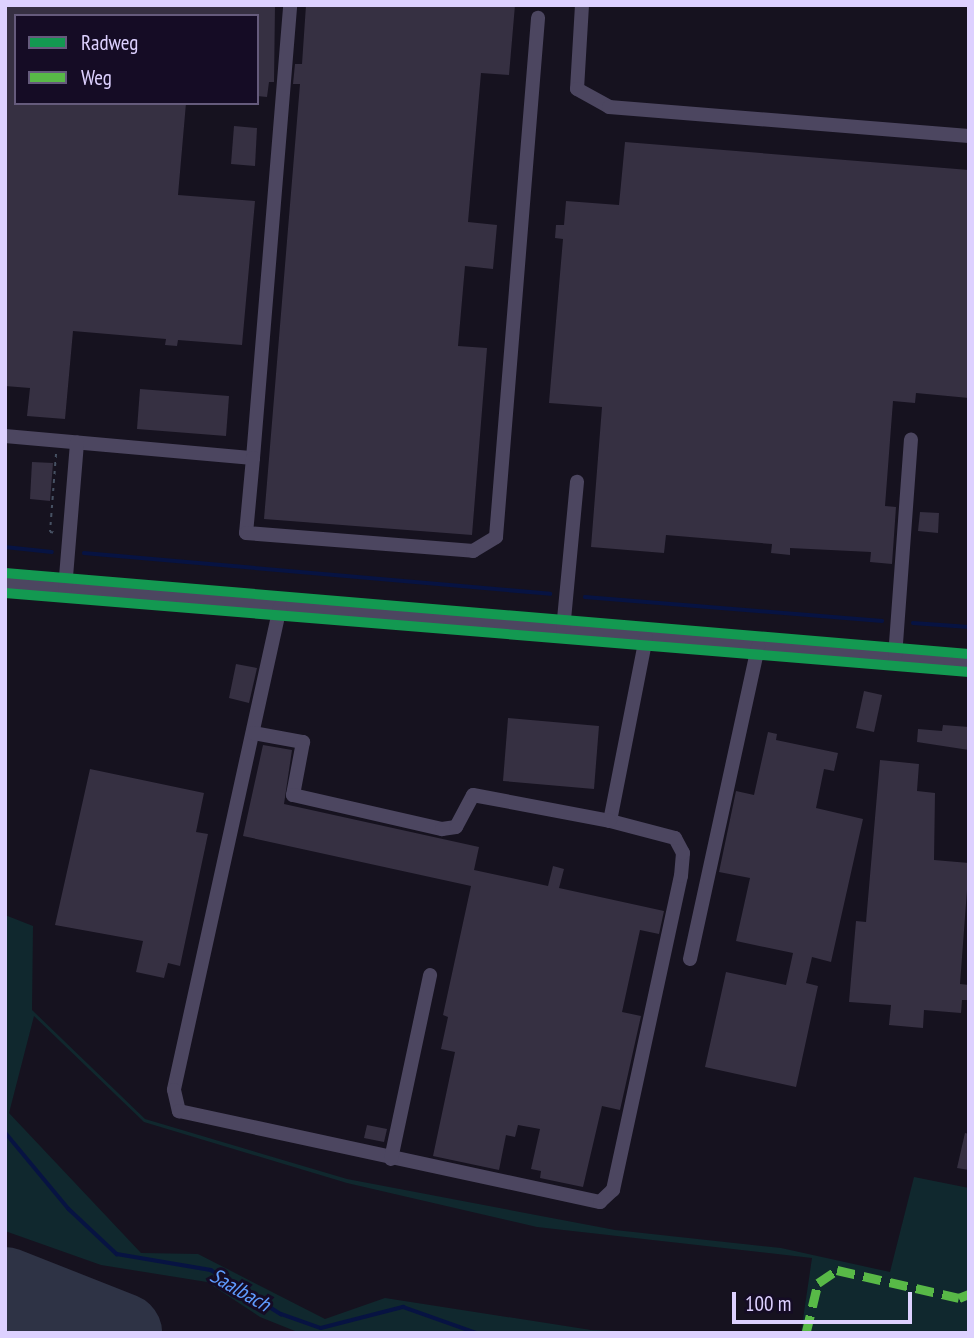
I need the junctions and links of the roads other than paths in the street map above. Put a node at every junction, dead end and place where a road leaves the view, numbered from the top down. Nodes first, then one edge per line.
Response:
1 (290, 5) edge
2 (582, 5) edge
3 (538, 18) dead end
4 (969, 136) edge
5 (5, 436) edge
6 (911, 440) dead end
7 (77, 442) junction
8 (253, 458) junction
9 (577, 482) dead end
10 (5, 584) edge
11 (65, 589) junction
12 (280, 607) junction
13 (564, 625) junction
14 (646, 637) junction
15 (758, 646) junction
16 (895, 657) junction
17 (969, 664) edge
18 (253, 733) junction
19 (610, 821) junction
20 (690, 959) dead end
21 (430, 975) dead end
22 (391, 1159) junction

1 - 8 street
2 - 4 street
3 - 8 street
5 - 7 street
6 - 16 street
7 - 8 street
7 - 11 street
9 - 13 street
10 - 11 street
11 - 12 street
12 - 13 street
12 - 18 street
13 - 14 street
14 - 15 street
14 - 19 street
15 - 16 street
15 - 20 street
16 - 17 street
18 - 19 street
18 - 22 street
19 - 22 street
21 - 22 street

